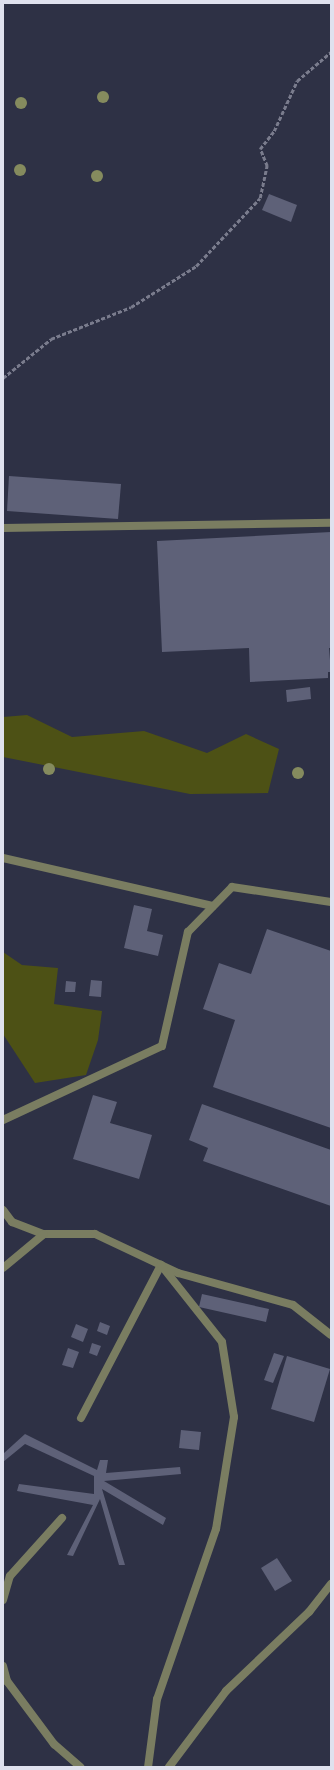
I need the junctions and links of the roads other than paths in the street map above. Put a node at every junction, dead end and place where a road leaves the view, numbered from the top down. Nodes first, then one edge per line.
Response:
1 (331, 523) edge
2 (3, 528) edge
3 (3, 858) edge
4 (331, 902) edge
5 (214, 906) junction
6 (3, 1120) edge
7 (3, 1210) edge
8 (44, 1234) junction
9 (161, 1265) junction
10 (3, 1268) edge
11 (331, 1334) edge
12 (81, 1418) dead end
13 (62, 1518) dead end
14 (331, 1584) edge
15 (3, 1600) edge
16 (3, 1666) edge
17 (80, 1767) edge
18 (148, 1767) edge
19 (170, 1767) edge

1 - 2 lane
3 - 5 lane
4 - 5 lane
5 - 6 lane
7 - 8 lane
8 - 9 lane
8 - 10 lane
9 - 11 lane
9 - 12 lane
9 - 18 lane
13 - 15 lane
14 - 19 lane
16 - 17 lane

